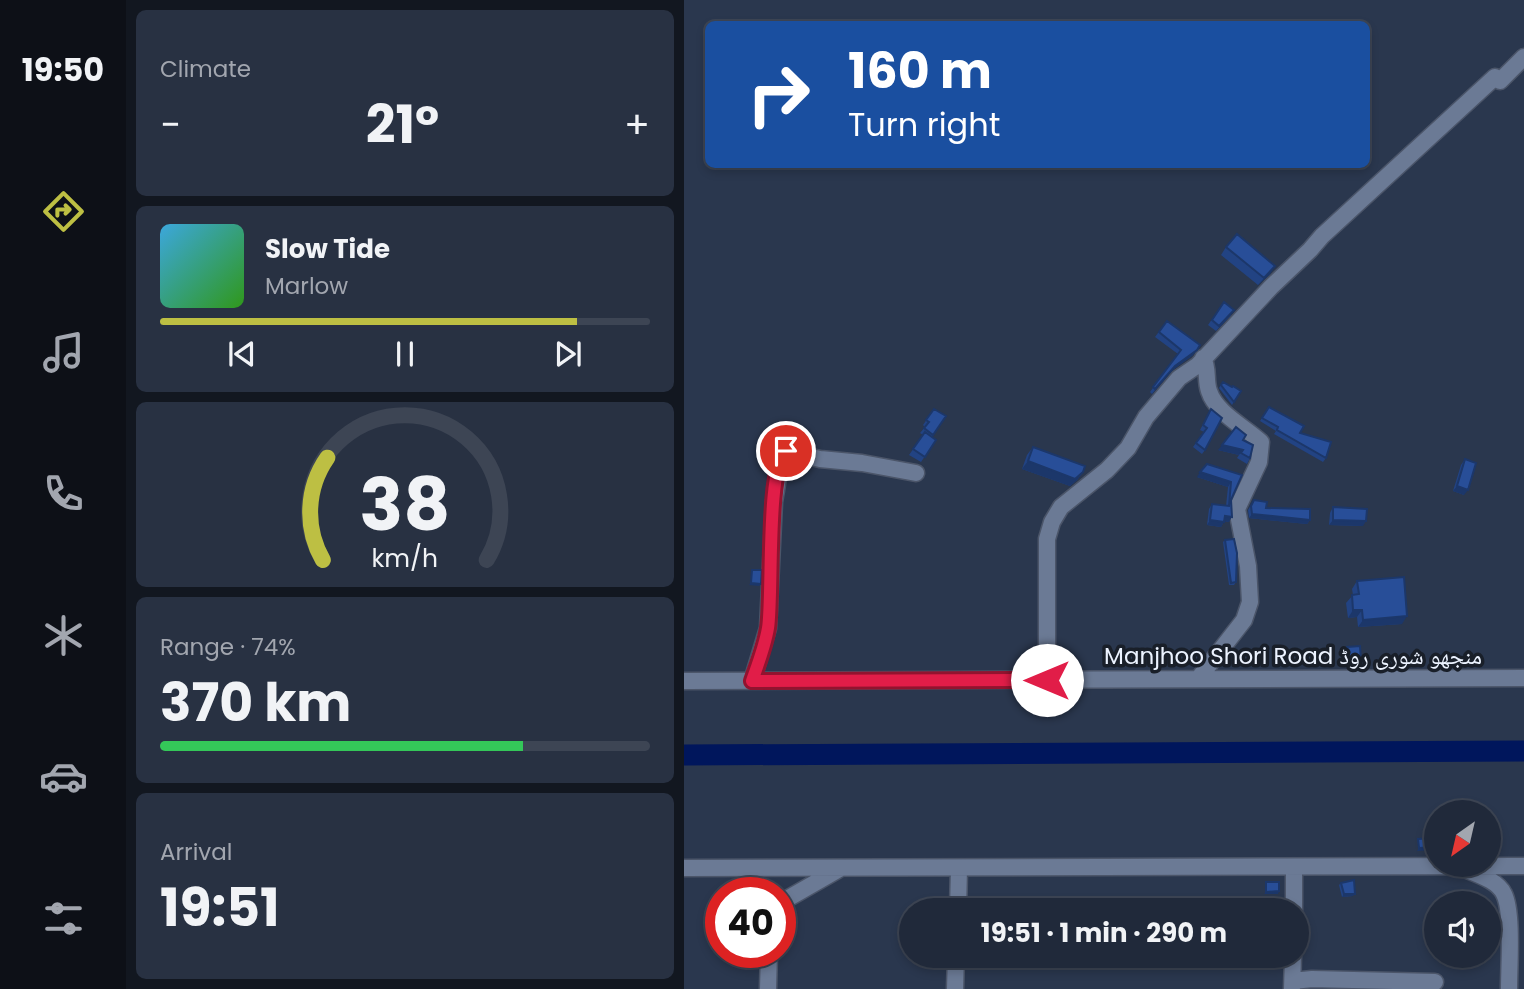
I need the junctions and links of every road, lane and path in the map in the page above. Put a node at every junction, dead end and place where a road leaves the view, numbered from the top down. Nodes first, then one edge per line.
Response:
1 (1524, 57) edge
2 (1203, 358) junction
3 (916, 473) dead end
4 (1524, 678) edge
5 (1198, 679) junction
6 (1047, 680) junction
7 (684, 681) edge
8 (752, 681) junction
9 (1501, 866) edge
10 (1524, 866) edge
11 (684, 867) edge
12 (844, 867) junction
13 (1424, 867) edge
14 (959, 868) junction
15 (1294, 868) junction
16 (1485, 877) edge
17 (796, 893) edge
18 (958, 898) edge
19 (1294, 898) edge
20 (769, 968) edge
21 (956, 968) edge
22 (1435, 982) dead end
23 (1293, 985) edge
24 (768, 989) edge
25 (955, 989) edge
26 (1509, 989) edge

1 - 2 street
2 - 5 street
2 - 6 street
3 - 8 street
4 - 5 street, Manjhoo Shori Road منجھو شوری روڈ
5 - 6 street, Manjhoo Shori Road منجھو شوری روڈ
6 - 8 street, Manjhoo Shori Road منجھو شوری روڈ
7 - 8 street, Manjhoo Shori Road منجھو شوری روڈ
9 - 10 street
11 - 12 street
12 - 14 street
12 - 17 street
13 - 15 street
14 - 15 street
14 - 18 street
15 - 19 street
16 - 26 street
20 - 24 street
21 - 25 street
22 - 23 street

